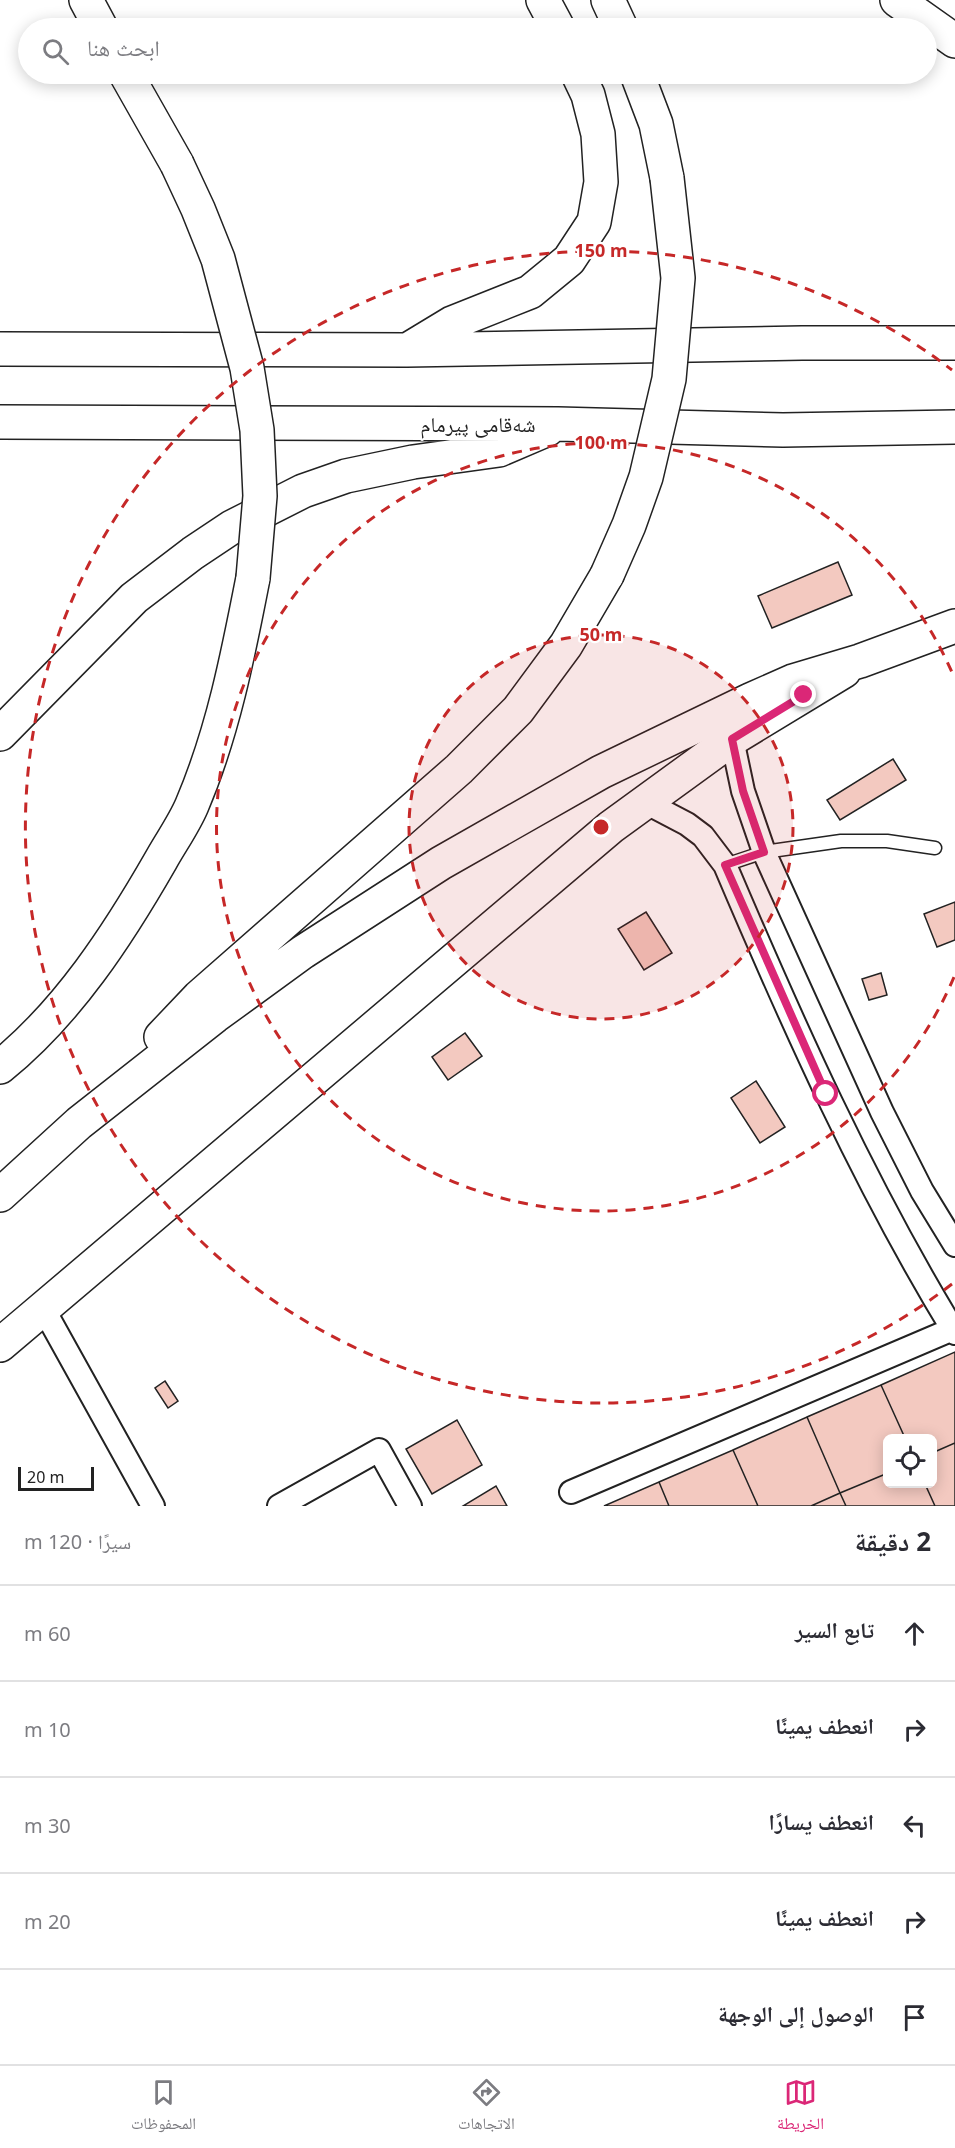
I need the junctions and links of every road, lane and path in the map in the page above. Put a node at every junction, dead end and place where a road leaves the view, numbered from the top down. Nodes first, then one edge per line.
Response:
1 (86, 0) edge
2 (96, 0) edge
3 (543, 0) edge
4 (608, 0) edge
5 (897, 0) edge
6 (96, 18) edge
7 (100, 18) edge
8 (553, 18) edge
9 (616, 18) edge
10 (922, 18) edge
11 (937, 29) edge
12 (955, 42) edge
13 (132, 84) edge
14 (583, 84) edge
15 (641, 84) edge
16 (955, 343) edge
17 (0, 349) edge
18 (407, 350) junction
19 (0, 422) edge
20 (558, 424) junction
21 (955, 427) edge
22 (955, 626) edge
23 (860, 661) junction
24 (0, 734) edge
25 (732, 739) junction
26 (645, 802) junction
27 (935, 848) dead end
28 (764, 852) junction
29 (725, 865) junction
30 (0, 1066) edge
31 (79, 1123) junction
32 (0, 1195) edge
33 (955, 1245) edge
34 (43, 1308) junction
35 (954, 1331) edge
36 (0, 1345) edge
37 (571, 1492) dead end
38 (153, 1506) edge
39 (279, 1506) edge
40 (410, 1506) edge

1 - 6 main road
2 - 7 main road
3 - 8 main road
4 - 9 main road
5 - 10 main road
11 - 12 main road
13 - 30 main road, bridge
14 - 18 main road
15 - 31 main road, bridge
16 - 18 main road
17 - 18 main road
19 - 20 main road, شەقامی پیرمام
20 - 21 main road, شەقامی پیرمام
20 - 24 main road
22 - 23 main road
23 - 25 main road
23 - 31 main road
25 - 26 main road
25 - 28 street
26 - 29 street
26 - 34 main road
27 - 28 lane
28 - 29 lane
28 - 33 street
29 - 35 street
31 - 32 main road
34 - 36 main road
34 - 38 street
35 - 37 street
39 - 40 street

